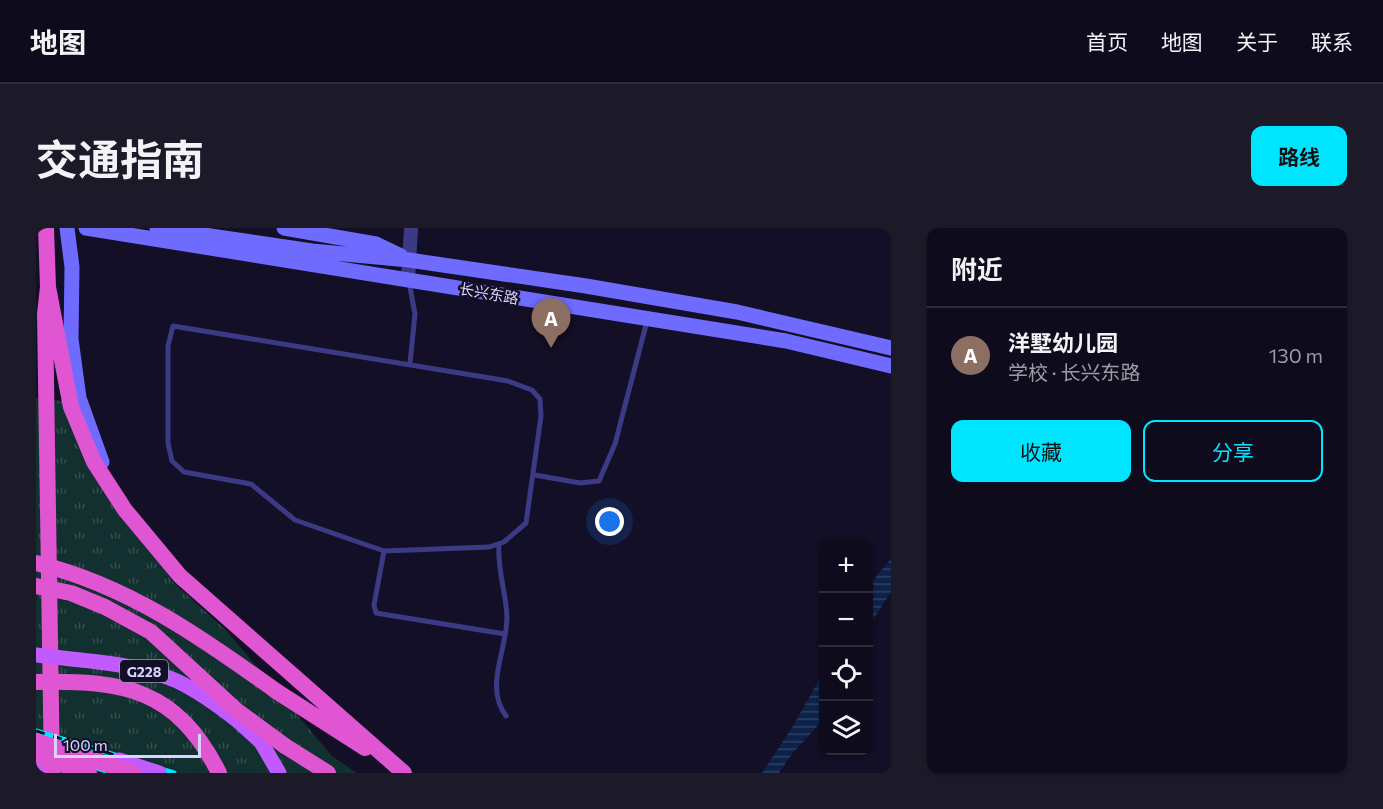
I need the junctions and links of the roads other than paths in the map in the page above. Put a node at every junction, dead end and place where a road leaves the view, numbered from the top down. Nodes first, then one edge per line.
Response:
1 (46, 228) edge
2 (67, 228) edge
3 (86, 228) edge
4 (157, 228) edge
5 (284, 228) edge
6 (411, 228) edge
7 (409, 260) junction
8 (408, 279) junction
9 (48, 287) junction
10 (648, 319) junction
11 (891, 348) edge
12 (410, 363) junction
13 (891, 366) edge
14 (535, 475) junction
15 (112, 490) junction
16 (499, 544) junction
17 (384, 551) junction
18 (36, 563) edge
19 (36, 586) edge
20 (505, 634) junction
21 (36, 655) edge
22 (36, 682) edge
23 (506, 716) dead end
24 (36, 734) edge
25 (36, 741) edge
26 (36, 756) edge
27 (387, 760) junction
28 (36, 771) edge
29 (41, 773) edge
30 (52, 773) edge
31 (89, 773) edge
32 (134, 773) edge
33 (159, 773) edge
34 (219, 773) edge
35 (279, 773) edge
36 (328, 773) edge
37 (404, 773) edge

1 - 9 highway
2 - 15 main road
3 - 8 main road, 长兴东路
4 - 7 main road, 长兴东路
5 - 7 main road
6 - 7 street
7 - 8 street
7 - 11 main road, 长兴东路
8 - 10 main road, 长兴东路
8 - 12 lane
9 - 15 highway
9 - 30 highway
10 - 13 main road, 长兴东路
10 - 14 lane
12 - 14 lane
12 - 17 lane
14 - 16 lane
15 - 27 highway
16 - 17 lane
16 - 20 lane
17 - 20 lane
18 - 27 highway, bridge
19 - 36 highway, bridge
20 - 23 lane
21 - 35 main road, G228, bridge
22 - 34 highway, bridge
24 - 33 main road, bridge
25 - 32 highway, bridge
26 - 31 highway, bridge
27 - 37 highway
28 - 29 main road

